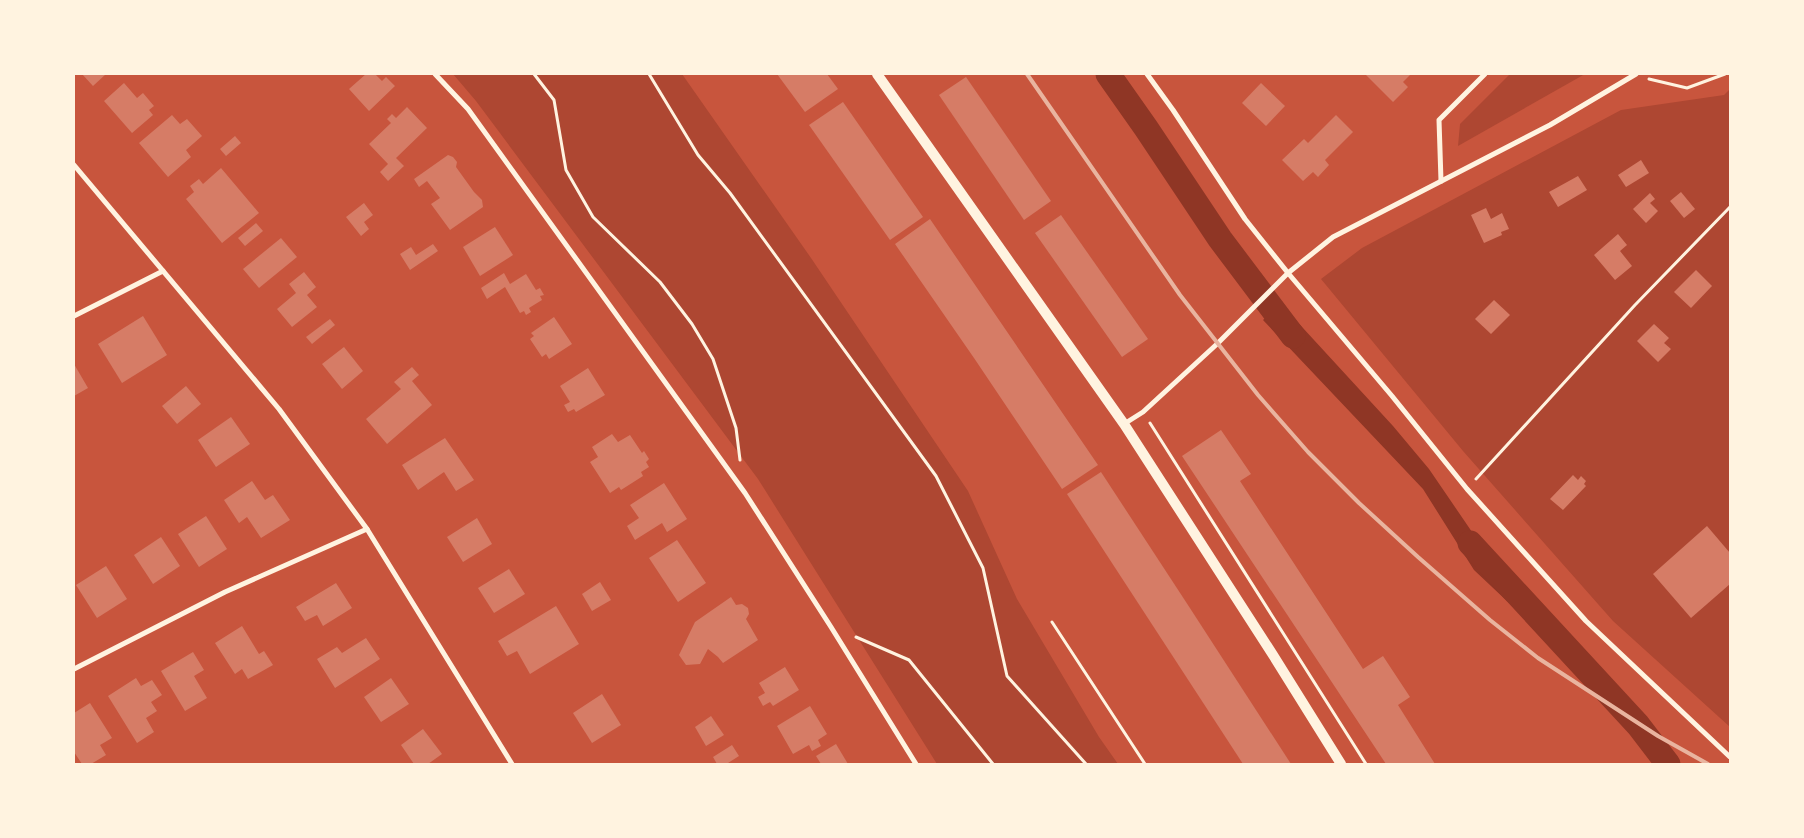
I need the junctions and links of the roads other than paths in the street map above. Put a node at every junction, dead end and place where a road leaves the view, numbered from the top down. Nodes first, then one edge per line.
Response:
1 (435, 74) edge
2 (876, 74) edge
3 (1147, 74) edge
4 (1485, 74) edge
5 (1635, 74) edge
6 (74, 165) edge
7 (1441, 181) junction
8 (163, 271) junction
9 (1288, 273) junction
10 (74, 316) edge
11 (1124, 424) junction
12 (367, 529) junction
13 (74, 669) edge
14 (1730, 757) edge
15 (512, 764) edge
16 (916, 764) edge
17 (1340, 764) edge

1 - 16 street
2 - 11 main road
3 - 9 street
4 - 7 street
5 - 7 street
6 - 8 street
7 - 9 street
8 - 10 street
8 - 12 street
9 - 11 street
9 - 14 street
11 - 17 main road
12 - 13 street
12 - 15 street

